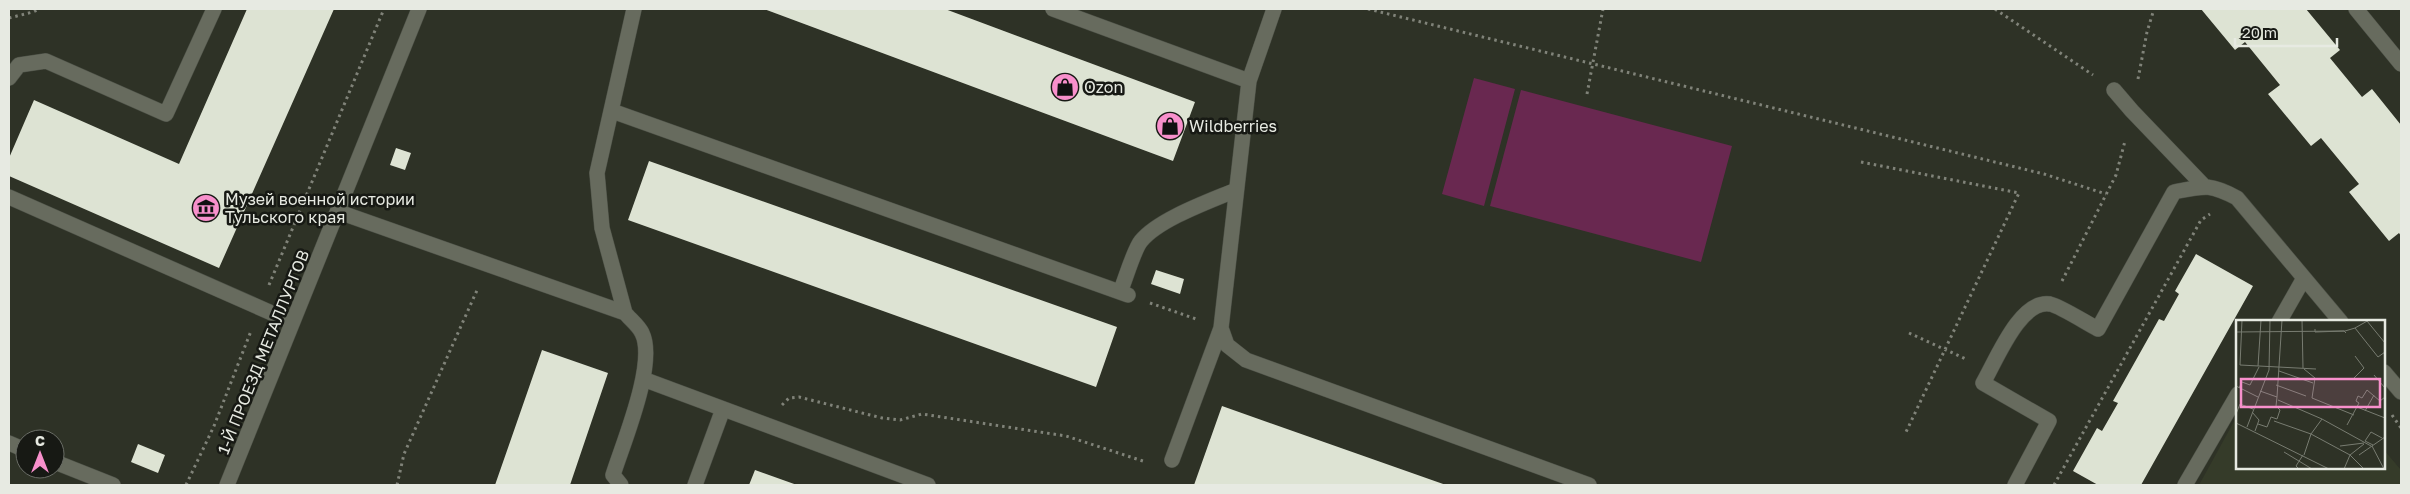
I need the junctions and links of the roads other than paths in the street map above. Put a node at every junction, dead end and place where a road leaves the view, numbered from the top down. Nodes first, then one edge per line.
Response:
1 (214, 9) edge
2 (419, 9) edge
3 (634, 9) edge
4 (1054, 9) edge
5 (1274, 9) edge
6 (2356, 9) edge
7 (2401, 64) edge
8 (9, 78) edge
9 (1249, 80) junction
10 (2114, 90) road end
11 (612, 111) junction
12 (2204, 186) junction
13 (1236, 190) junction
14 (9, 197) edge
15 (339, 212) junction
16 (2304, 278) junction
17 (624, 313) junction
18 (2280, 320) edge
19 (2339, 320) edge
20 (292, 322) junction
21 (1221, 328) junction
22 (2385, 373) edge
23 (643, 379) junction
24 (2401, 392) edge
25 (2236, 397) edge
26 (723, 409) junction
27 (1172, 460) dead end
28 (65, 466) edge
29 (113, 485) edge
30 (227, 485) edge
31 (621, 485) edge
32 (695, 485) edge
33 (928, 485) edge
34 (1589, 485) edge
35 (2015, 485) edge
36 (2185, 485) edge

1 - 8 street
2 - 15 street, 1-Й ПРОЕЗД МЕТАЛЛУРГОВ
3 - 11 street
4 - 9 street
5 - 9 street
6 - 7 street
9 - 13 street
10 - 12 street
11 - 13 street
11 - 17 street
12 - 16 street
12 - 35 street
13 - 21 street
14 - 20 street
15 - 17 street
15 - 20 street, 1-Й ПРОЕЗД МЕТАЛЛУРГОВ
16 - 18 street
16 - 19 street
17 - 23 street
20 - 30 street, 1-Й ПРОЕЗД МЕТАЛЛУРГОВ
21 - 27 street
21 - 34 street
22 - 24 street
23 - 26 street
23 - 31 street
25 - 36 street
26 - 32 street
26 - 33 street
28 - 29 street

